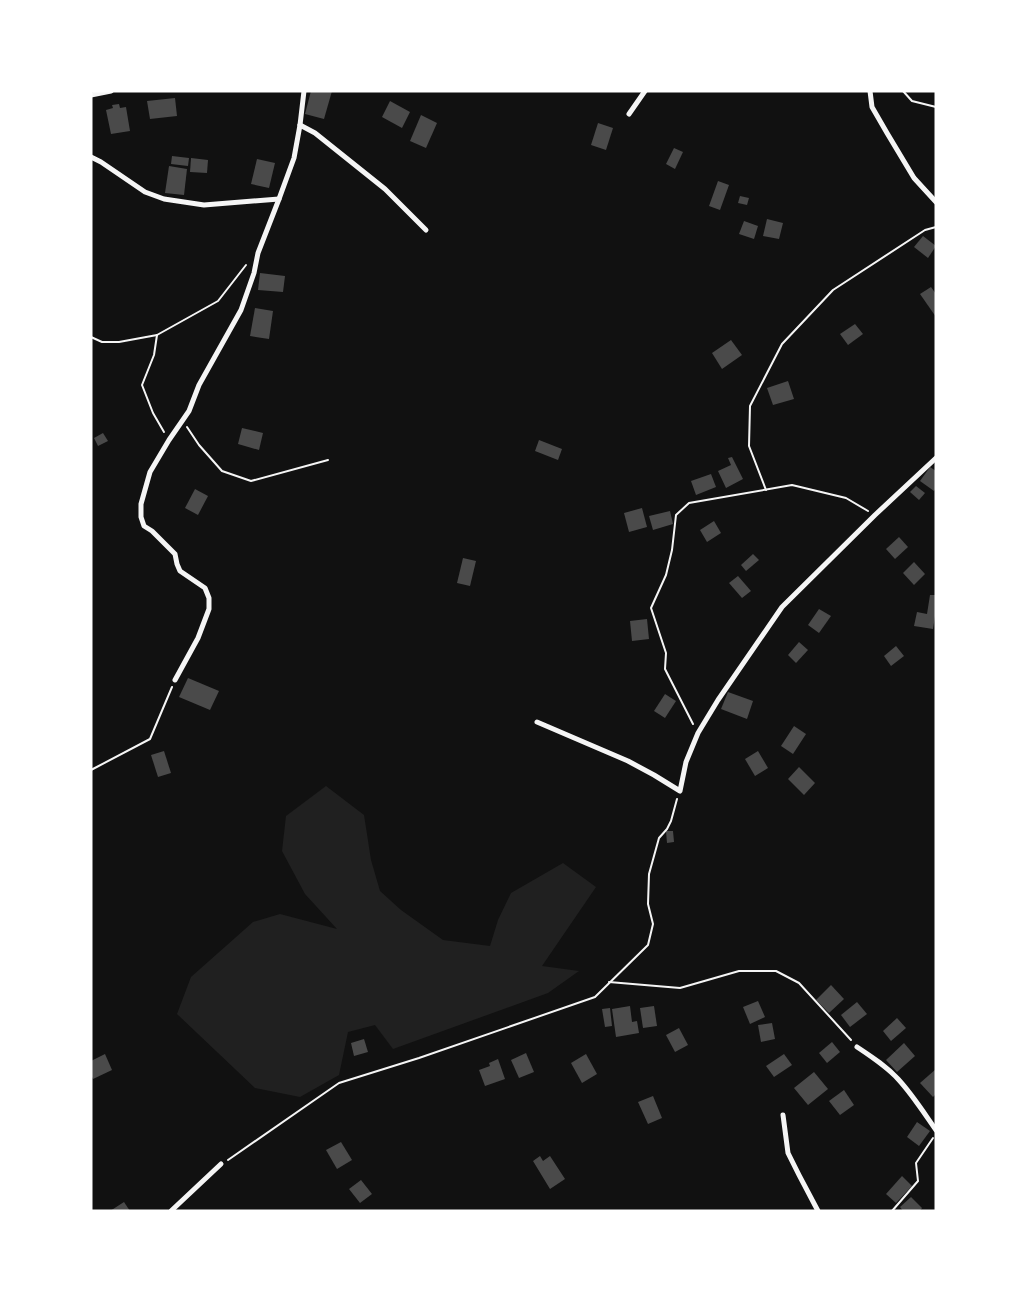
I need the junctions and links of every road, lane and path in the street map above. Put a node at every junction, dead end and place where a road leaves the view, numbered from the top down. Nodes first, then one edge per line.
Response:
1 (111, 91) edge
2 (304, 91) edge
3 (645, 91) edge
4 (870, 91) edge
5 (903, 91) edge
6 (91, 95) edge
7 (936, 107) edge
8 (629, 114) dead end
9 (300, 125) junction
10 (91, 157) edge
11 (279, 199) junction
12 (936, 202) edge
13 (936, 227) edge
14 (426, 230) dead end
15 (246, 265) dead end
16 (157, 335) junction
17 (91, 337) edge
18 (182, 422) junction
19 (169, 440) junction
20 (936, 458) edge
21 (328, 460) dead end
22 (766, 490) junction
23 (875, 515) junction
24 (175, 680) joint
25 (537, 722) dead end
26 (698, 733) junction
27 (91, 770) edge
28 (680, 791) junction
29 (609, 982) junction
30 (857, 1047) joint
31 (783, 1115) dead end
32 (936, 1130) edge
33 (936, 1134) edge
34 (222, 1164) joint
35 (171, 1211) edge
36 (818, 1211) edge
37 (892, 1211) edge

1 - 6 street
2 - 9 street
3 - 8 street
4 - 12 street
5 - 7 path
9 - 11 street
9 - 14 street
10 - 11 street
11 - 18 street
13 - 22 path
15 - 16 path
16 - 17 path
16 - 19 path
18 - 19 street
18 - 21 path
19 - 24 street
20 - 23 street
22 - 23 path
22 - 26 path
23 - 26 street
24 - 27 path
25 - 28 street
26 - 28 street
28 - 29 path
29 - 30 path
29 - 34 path
30 - 32 street
31 - 36 street
33 - 37 path
34 - 35 street

